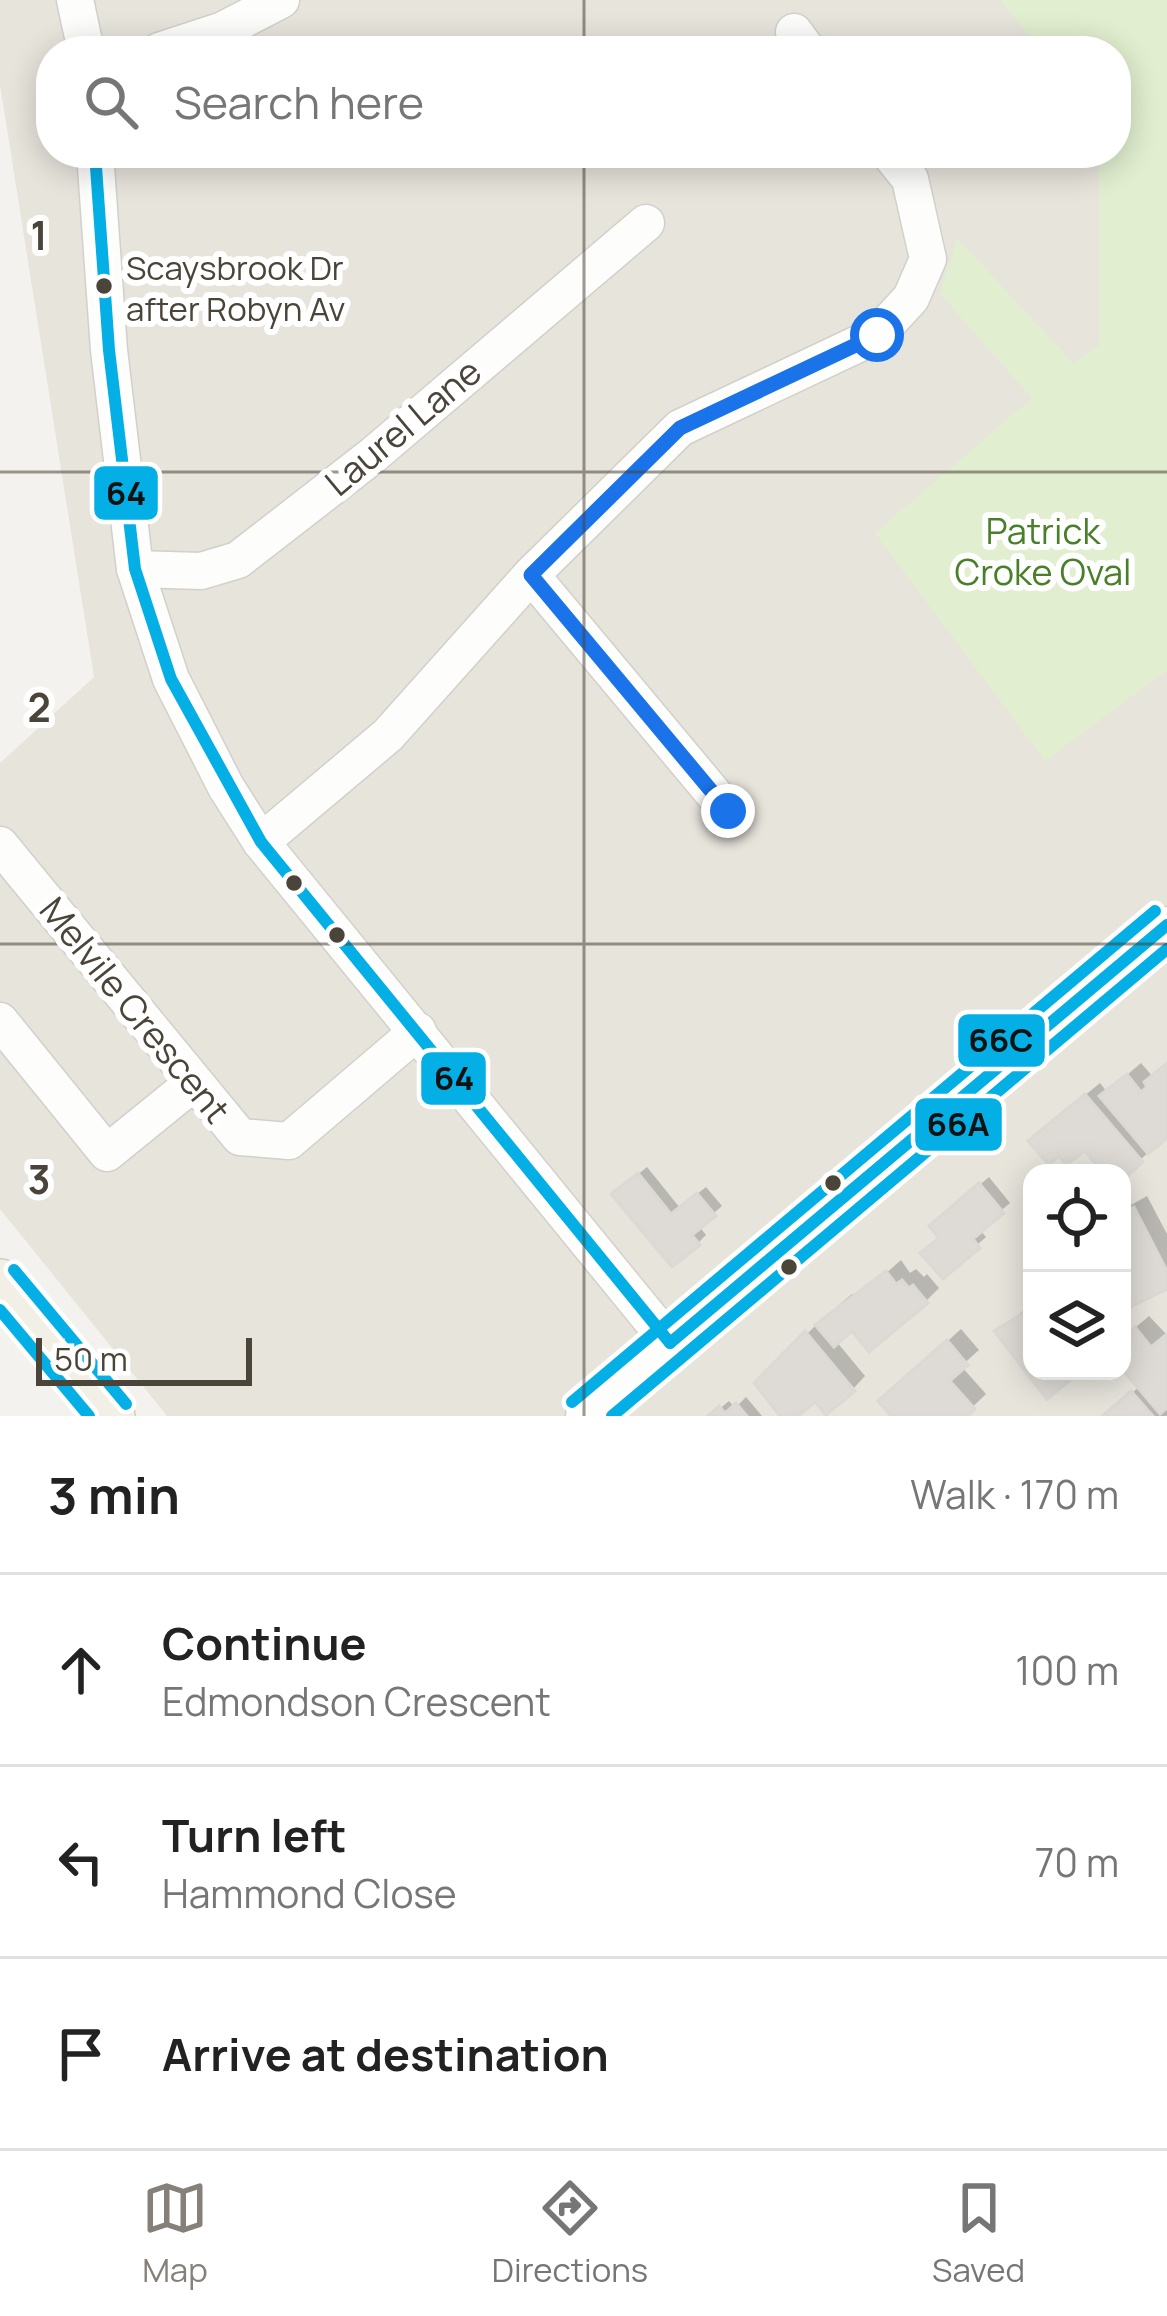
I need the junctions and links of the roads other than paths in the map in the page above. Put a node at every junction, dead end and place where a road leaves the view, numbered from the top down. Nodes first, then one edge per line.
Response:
1 (75, 0) edge
2 (281, 0) edge
3 (83, 36) edge
4 (205, 36) edge
5 (95, 168) edge
6 (901, 168) edge
7 (646, 224) dead end
8 (135, 569) junction
9 (531, 575) junction
10 (728, 811) dead end
11 (262, 842) junction
12 (0, 844) edge
13 (1167, 925) edge
14 (0, 1021) edge
15 (418, 1031) junction
16 (192, 1084) junction
17 (0, 1282) edge
18 (670, 1343) junction
19 (112, 1416) edge
20 (584, 1416) edge

1 - 3 street
2 - 4 street
5 - 8 street
6 - 9 street
7 - 8 street, Laurel Lane
8 - 11 street
9 - 10 street
9 - 11 street
11 - 15 street
12 - 16 street, Melvile Crescent
13 - 18 street
14 - 16 street
15 - 16 street, Melvile Crescent
15 - 18 street
17 - 19 main road
18 - 20 street

